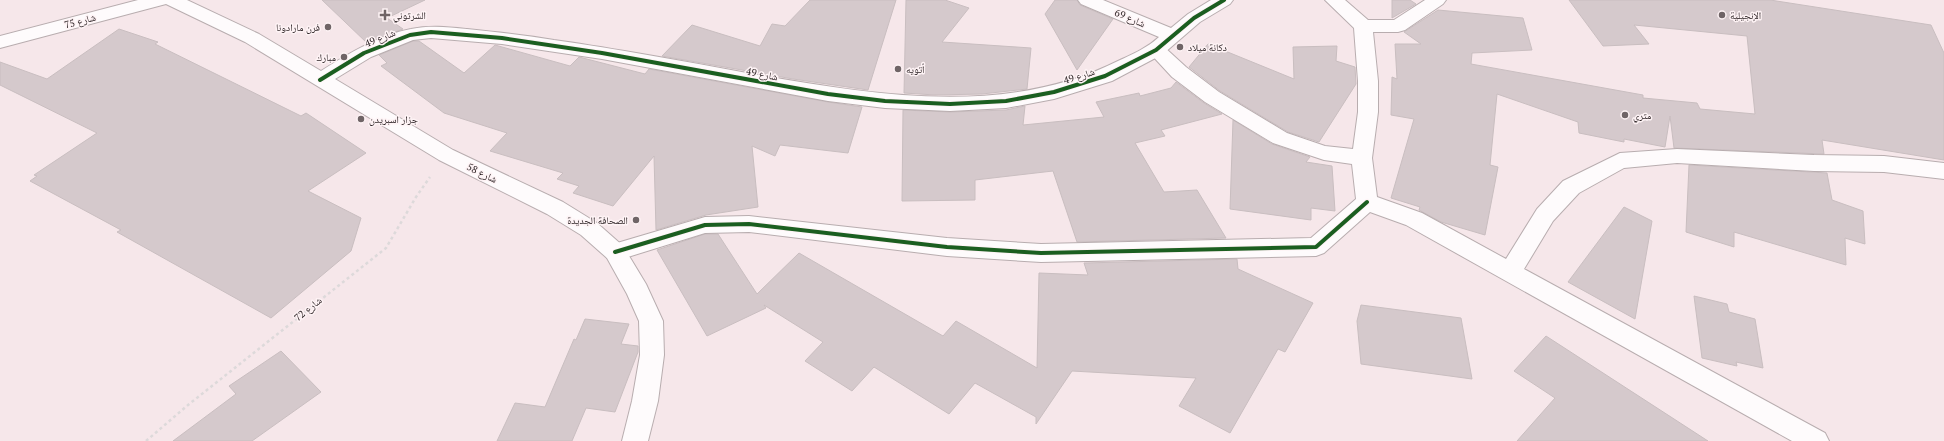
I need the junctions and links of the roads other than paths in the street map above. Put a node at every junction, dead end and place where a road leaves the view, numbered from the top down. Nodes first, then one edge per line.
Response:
1 (160, 0) edge
2 (172, 0) edge
3 (1087, 0) edge
4 (1206, 0) edge
5 (1224, 0) edge
6 (1334, 0) edge
7 (1437, 0) edge
8 (1194, 18) junction
9 (1363, 26) junction
10 (1173, 36) junction
11 (0, 42) edge
12 (1156, 50) junction
13 (320, 80) junction
14 (1362, 158) junction
15 (1944, 171) edge
16 (1366, 202) junction
17 (615, 252) junction
18 (1511, 271) junction
19 (635, 441) edge
20 (1816, 441) edge

1 - 11 street, شارع 75
2 - 13 street, شارع 58
3 - 10 street, شارع 69
4 - 8 street
5 - 8 street
6 - 9 street
7 - 9 street
8 - 10 street, شارع 49
9 - 14 street
10 - 12 street, شارع 49
12 - 13 street, شارع 49
12 - 14 street
13 - 17 street, شارع 58
14 - 16 street
15 - 18 street
16 - 17 street
16 - 18 street
17 - 19 street, شارع 58
18 - 20 street

